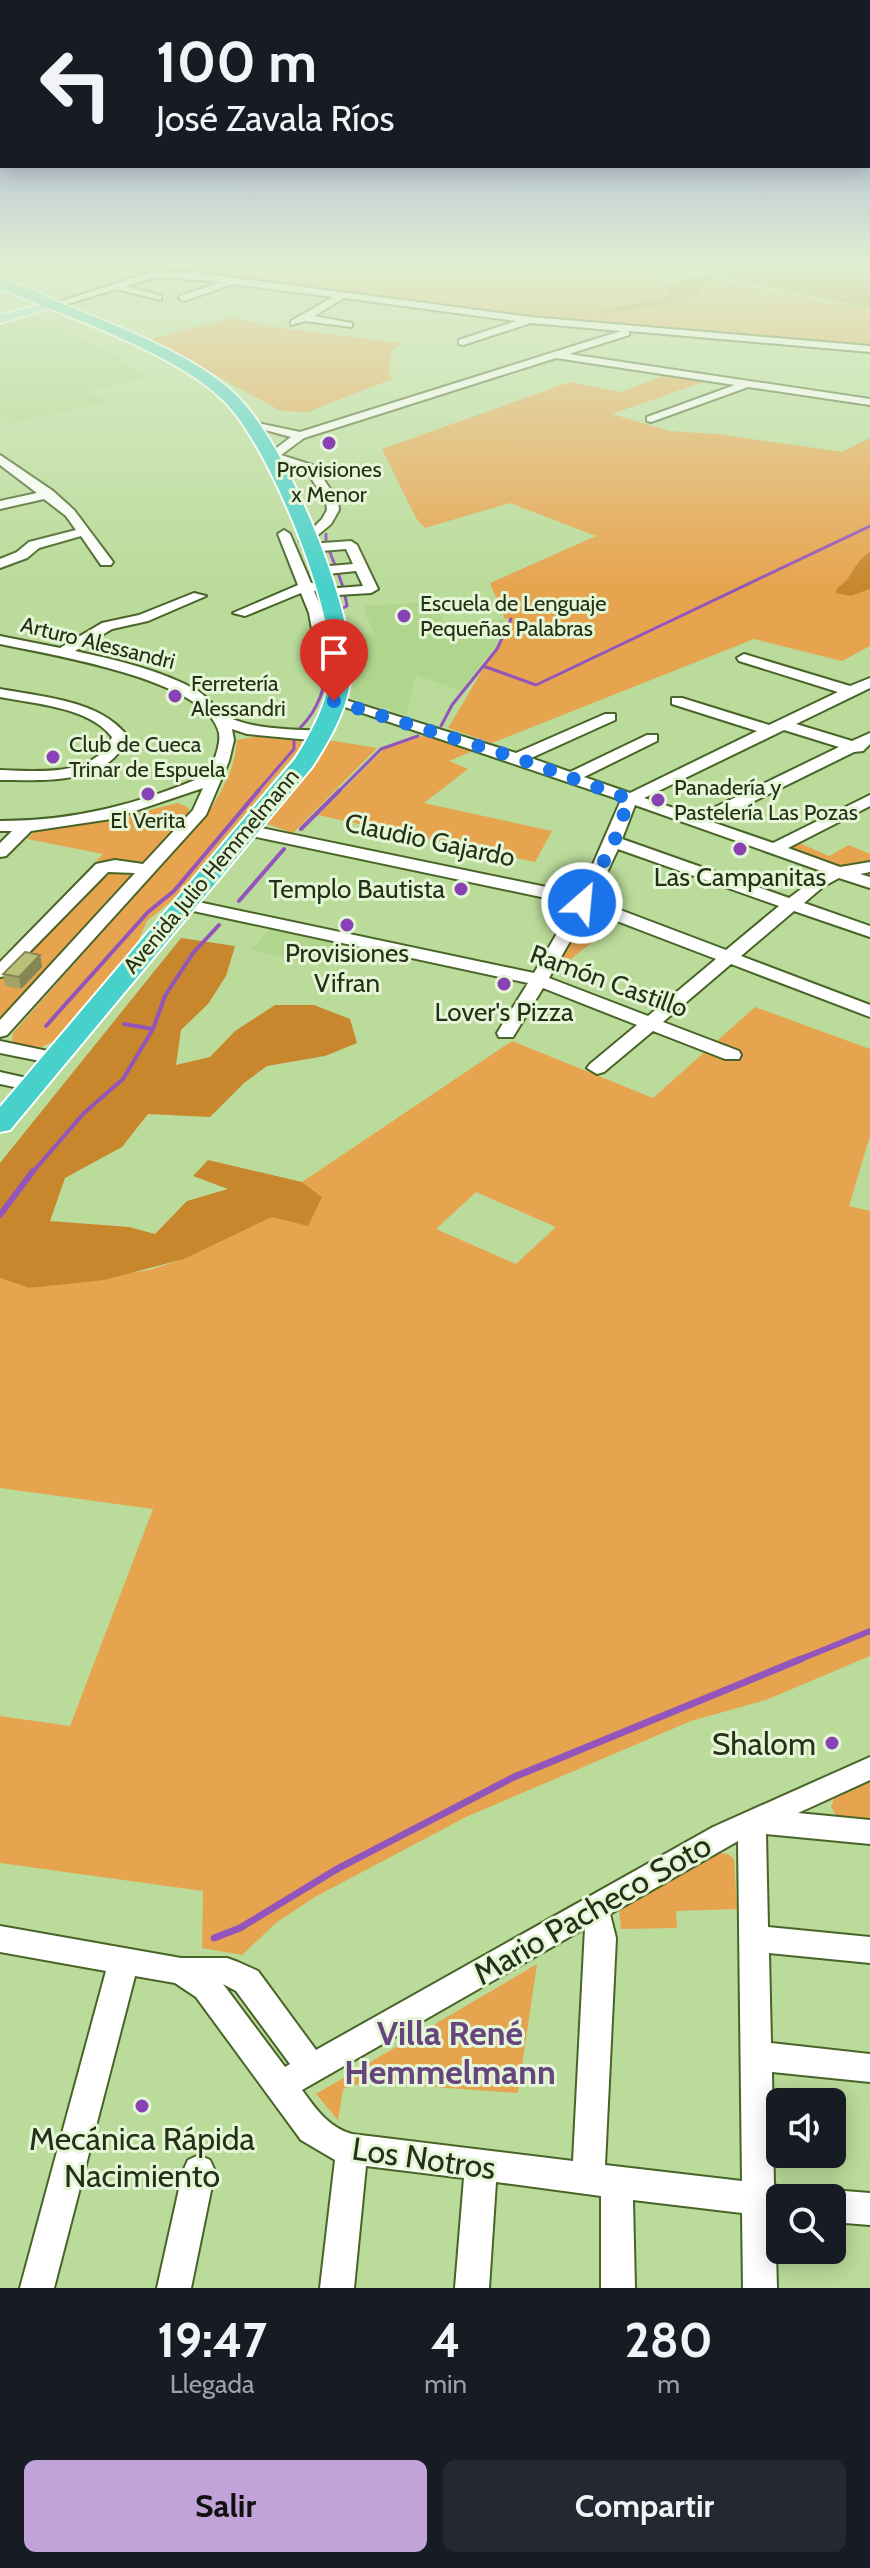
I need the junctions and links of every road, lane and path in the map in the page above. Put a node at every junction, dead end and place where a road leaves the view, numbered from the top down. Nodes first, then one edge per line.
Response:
1 (191, 372) edge
2 (503, 372) edge
3 (663, 372) edge
4 (747, 385) junction
5 (870, 402) edge
6 (244, 418) junction
7 (651, 419) dead end
8 (300, 436) junction
9 (272, 456) junction
10 (0, 459) edge
11 (49, 494) junction
12 (0, 505) edge
13 (83, 532) junction
14 (284, 534) dead end
15 (307, 544) junction
16 (106, 562) dead end
17 (0, 564) edge
18 (361, 567) junction
19 (319, 584) junction
20 (199, 596) dead end
21 (240, 613) dead end
22 (0, 640) edge
23 (61, 654) junction
24 (324, 656) dead end
25 (744, 658) dead end
26 (870, 682) edge
27 (851, 691) junction
28 (0, 693) edge
29 (334, 701) junction
30 (677, 701) dead end
31 (610, 717) dead end
32 (224, 727) junction
33 (775, 727) junction
34 (321, 736) junction
35 (652, 738) dead end
36 (870, 738) edge
37 (853, 746) junction
38 (870, 752) edge
39 (517, 758) junction
40 (0, 775) edge
41 (216, 777) junction
42 (571, 777) junction
43 (174, 796) junction
44 (206, 798) junction
45 (629, 799) junction
46 (870, 800) edge
47 (696, 823) junction
48 (0, 826) edge
49 (25, 827) junction
50 (247, 830) junction
51 (614, 842) junction
52 (774, 849) junction
53 (0, 852) edge
54 (870, 867) edge
55 (147, 870) junction
56 (838, 872) junction
57 (870, 883) edge
58 (582, 903) junction
59 (184, 904) junction
60 (791, 905) junction
61 (870, 932) edge
62 (727, 958) junction
63 (0, 972) edge
64 (539, 980) junction
65 (9, 1010) edge
66 (870, 1011) edge
67 (652, 1023) junction
68 (0, 1031) edge
69 (506, 1033) dead end
70 (0, 1047) edge
71 (732, 1055) dead end
72 (55, 1058) junction
73 (597, 1068) dead end
74 (0, 1078) edge
75 (33, 1085) junction
76 (0, 1124) edge
77 (870, 1768) edge
78 (752, 1821) junction
79 (870, 1832) edge
80 (593, 1909) junction
81 (0, 1939) edge
82 (755, 1939) junction
83 (870, 1950) edge
84 (124, 1960) junction
85 (181, 1971) junction
86 (757, 2056) junction
87 (311, 2068) junction
88 (870, 2068) edge
89 (279, 2087) junction
90 (352, 2149) junction
91 (481, 2167) junction
92 (199, 2171) dead end
93 (603, 2181) junction
94 (768, 2184) edge
95 (766, 2201) edge
96 (846, 2207) edge
97 (870, 2209) edge
98 (766, 2236) edge
99 (37, 2288) edge
100 (174, 2288) edge
101 (337, 2288) edge
102 (472, 2288) edge
103 (618, 2288) edge
104 (760, 2288) edge

1 - 6 highway, Avenida Julio Hemmelmann
2 - 8 street
3 - 4 street
4 - 5 street
4 - 7 street
6 - 8 street
6 - 9 highway, Avenida Julio Hemmelmann
8 - 9 street
9 - 15 highway, Avenida Julio Hemmelmann
9 - 15 street
10 - 11 street
11 - 12 street
11 - 13 street
13 - 16 street
13 - 17 street
14 - 19 street
15 - 18 street
15 - 19 highway, Avenida Julio Hemmelmann
18 - 19 street
18 - 19 street
19 - 21 street
19 - 24 street
19 - 29 highway, Avenida Julio Hemmelmann
20 - 23 street
22 - 23 street, Arturo Alessandri
23 - 32 street, Arturo Alessandri
25 - 27 street
26 - 27 street
27 - 33 street
28 - 40 street
29 - 34 highway, Avenida Julio Hemmelmann
29 - 39 street
30 - 33 street
31 - 39 street
32 - 34 street
32 - 41 street
33 - 37 street
33 - 45 street
34 - 50 highway, Avenida Julio Hemmelmann
35 - 42 street
36 - 37 street
37 - 38 street
37 - 47 street
39 - 42 street
41 - 43 street
41 - 44 street
42 - 45 street
43 - 44 street
43 - 49 street
44 - 55 street
45 - 47 street
45 - 51 street
46 - 52 street
47 - 52 street
48 - 49 street
49 - 53 street
50 - 58 street, Claudio Gajardo
50 - 59 highway, Avenida Julio Hemmelmann
51 - 58 street
51 - 60 street
52 - 56 street
54 - 56 street
55 - 63 street
55 - 65 street
56 - 57 street
56 - 60 street
58 - 62 street, Claudio Gajardo
58 - 64 street
59 - 64 street, Ramón Castillo
59 - 72 highway, Avenida Julio Hemmelmann
60 - 61 street
60 - 62 street
62 - 66 street, Claudio Gajardo
62 - 67 street
64 - 67 street, Ramón Castillo
64 - 69 street
65 - 68 street
67 - 71 street, Ramón Castillo
67 - 73 street
70 - 72 street
72 - 75 highway, Avenida Julio Hemmelmann
74 - 75 street
75 - 76 highway, Avenida Julio Hemmelmann
77 - 78 street, Mario Pacheco Soto
78 - 79 street
78 - 80 street, Mario Pacheco Soto
78 - 82 street
80 - 87 street, Mario Pacheco Soto
80 - 93 street
81 - 84 street
82 - 83 street
82 - 86 street
84 - 85 street
84 - 99 street
85 - 87 street
85 - 89 street, Los Notros
86 - 88 street
86 - 94 street
87 - 89 street, Mario Pacheco Soto
89 - 90 street, Los Notros
90 - 91 street, Los Notros
90 - 101 street
91 - 93 street, Los Notros
91 - 102 street
92 - 100 street
93 - 95 street, Los Notros
93 - 103 street
96 - 97 street
98 - 104 street

